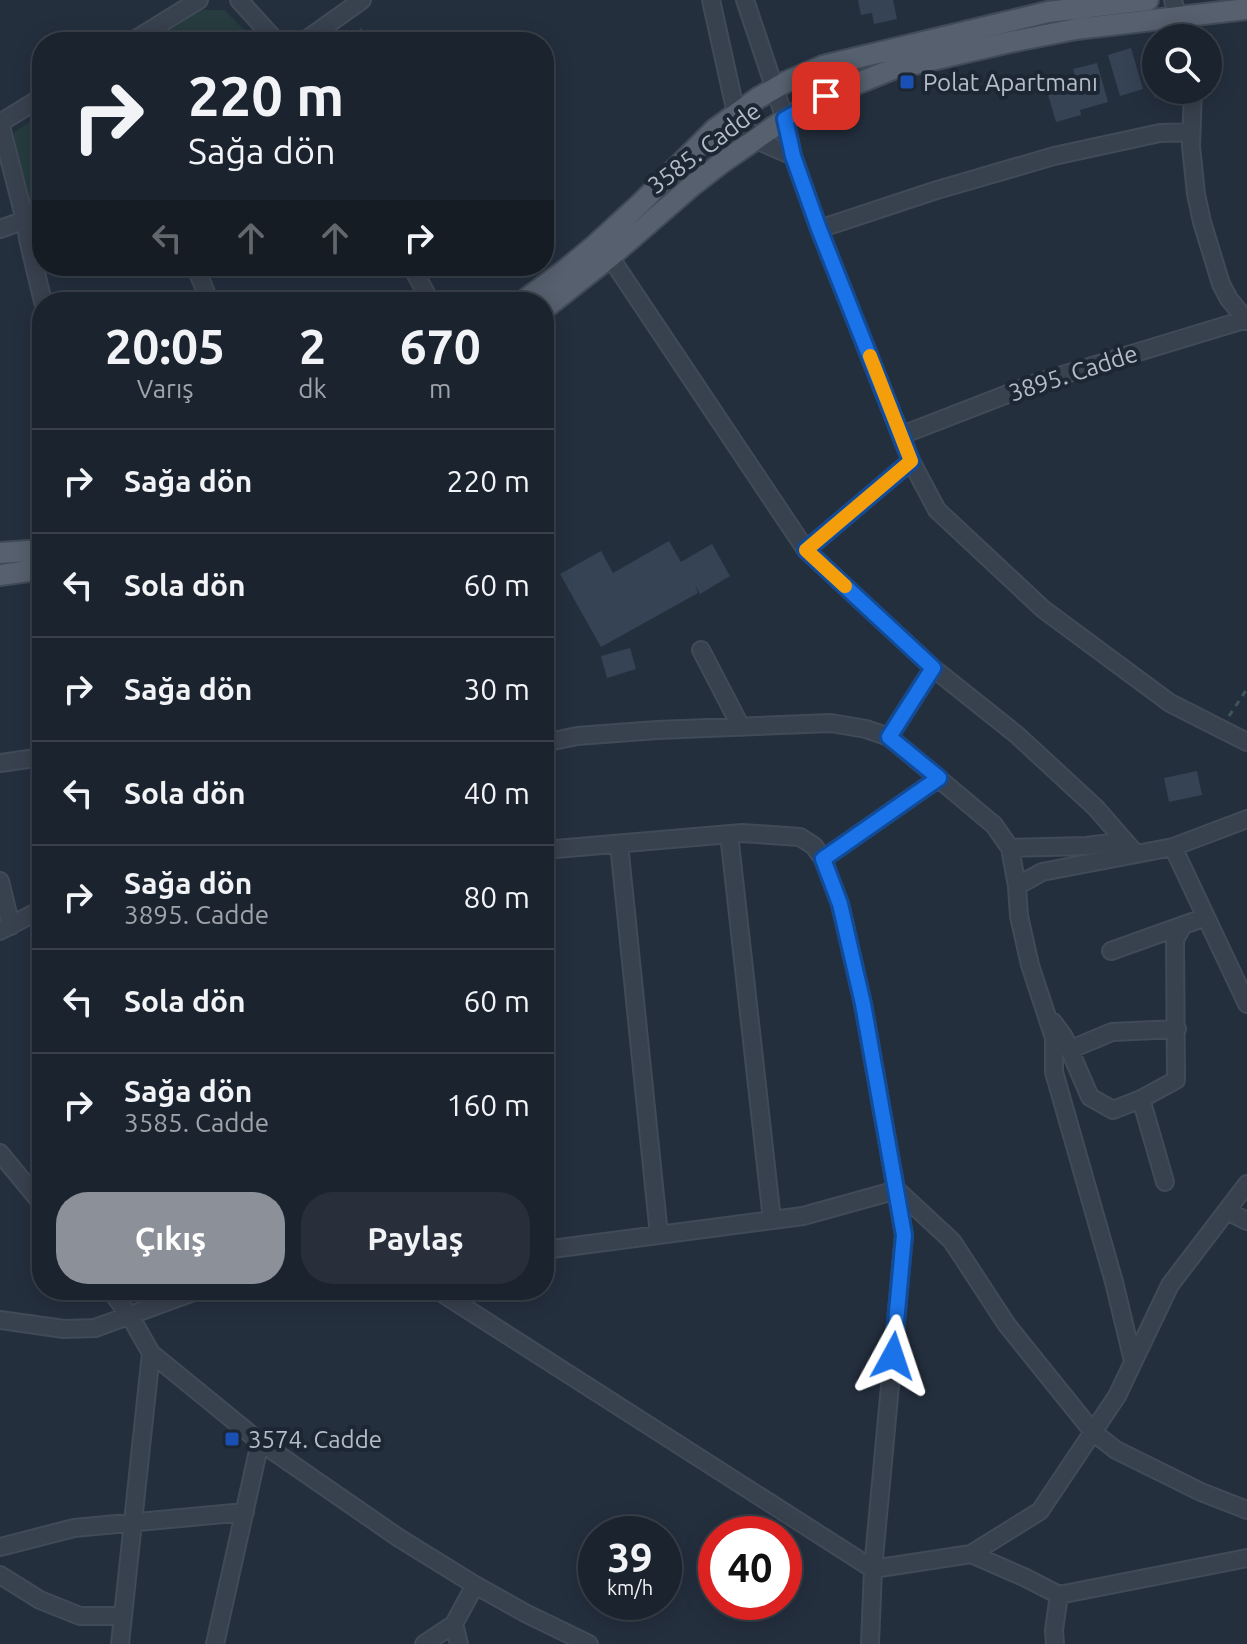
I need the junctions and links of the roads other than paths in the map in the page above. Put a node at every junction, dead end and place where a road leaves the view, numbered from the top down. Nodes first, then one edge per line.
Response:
1 (199, 0) edge
2 (239, 0) edge
3 (362, 0) edge
4 (711, 0) edge
5 (745, 0) edge
6 (1148, 0) edge
7 (1175, 9) edge
8 (1247, 9) edge
9 (147, 32) edge
10 (268, 32) edge
11 (317, 32) edge
12 (774, 89) junction
13 (32, 103) edge
14 (1192, 104) edge
15 (736, 113) junction
16 (785, 119) junction
17 (0, 123) edge
18 (1191, 132) junction
19 (754, 139) junction
20 (793, 156) junction
21 (32, 216) edge
22 (25, 220) junction
23 (0, 229) edge
24 (819, 229) junction
25 (32, 256) edge
26 (610, 257) junction
27 (536, 292) edge
28 (554, 301) edge
29 (1246, 320) edge
30 (902, 435) junction
31 (911, 461) junction
32 (806, 550) junction
33 (32, 551) edge
34 (0, 553) edge
35 (32, 570) edge
36 (0, 575) edge
37 (701, 650) dead end
38 (933, 668) junction
39 (741, 727) junction
40 (889, 737) junction
41 (554, 741) edge
42 (1247, 742) edge
43 (32, 758) edge
44 (0, 763) edge
45 (939, 778) junction
46 (1247, 819) edge
47 (729, 834) junction
48 (619, 844) junction
49 (1173, 847) junction
50 (1010, 848) junction
51 (1130, 848) junction
52 (554, 849) edge
53 (823, 859) junction
54 (0, 881) edge
55 (1017, 886) junction
56 (32, 914) edge
57 (1206, 917) junction
58 (1183, 926) junction
59 (5, 928) edge
60 (1111, 951) dead end
61 (1247, 1004) edge
62 (1045, 1011) junction
63 (1177, 1029) junction
64 (1069, 1050) junction
65 (1141, 1099) junction
66 (0, 1153) edge
67 (1165, 1182) dead end
68 (1247, 1184) edge
69 (897, 1190) junction
70 (32, 1192) edge
71 (1227, 1211) junction
72 (772, 1220) junction
73 (1247, 1221) edge
74 (659, 1235) junction
75 (554, 1249) edge
76 (118, 1300) edge
77 (172, 1300) edge
78 (453, 1300) edge
79 (130, 1316) junction
80 (0, 1320) edge
81 (151, 1353) junction
82 (1133, 1361) junction
83 (1093, 1432) junction
84 (260, 1442) junction
85 (1247, 1510) edge
86 (245, 1512) junction
87 (133, 1523) junction
88 (0, 1547) edge
89 (971, 1554) junction
90 (1247, 1558) edge
91 (873, 1569) junction
92 (0, 1575) edge
93 (475, 1585) junction
94 (1059, 1595) junction
95 (123, 1616) junction
96 (454, 1624) junction
97 (120, 1644) edge
98 (215, 1644) edge
99 (424, 1644) edge
100 (459, 1644) edge
101 (589, 1644) edge
102 (870, 1644) edge
103 (1055, 1644) edge

1 - 9 street
2 - 10 street
3 - 11 street
4 - 15 street
5 - 12 street
6 - 12 main road, 3585. Cadde
7 - 8 main road, 3585. Cadde
7 - 16 main road, 3585. Cadde
12 - 15 main road, 3585. Cadde
12 - 16 street
13 - 17 street
14 - 18 street
15 - 19 street
15 - 27 main road, 3585. Cadde
16 - 19 main road, 3585. Cadde
16 - 20 street
17 - 22 street
18 - 24 street
18 - 29 street
19 - 20 street
19 - 26 main road, 3585. Cadde
20 - 24 street
21 - 22 street
22 - 23 street
22 - 25 street
24 - 30 street
26 - 28 main road, 3585. Cadde
26 - 32 street
29 - 30 street, 3895. Cadde
30 - 31 street
31 - 32 street
31 - 42 street
32 - 38 street
33 - 34 main road
35 - 36 main road
37 - 39 street
38 - 40 street
38 - 51 street
39 - 40 street
39 - 41 street
40 - 45 street
43 - 44 street
45 - 50 street
45 - 53 street
46 - 49 street
47 - 48 street
47 - 53 street
47 - 72 street
48 - 52 street
48 - 74 street
49 - 51 street
49 - 57 street
50 - 51 street
50 - 55 street
51 - 55 street
53 - 69 street
54 - 59 street
55 - 62 street
56 - 59 street
57 - 58 street
57 - 61 street
58 - 60 street
58 - 63 street
62 - 64 street
62 - 82 street
63 - 64 street
63 - 65 street
64 - 65 street
65 - 67 street
66 - 70 street
68 - 71 street
69 - 72 street
69 - 83 street
69 - 91 street
71 - 73 street
71 - 82 street
72 - 74 street
74 - 75 street
76 - 79 street
77 - 79 street
78 - 91 street
79 - 80 street
79 - 81 street
81 - 84 street
81 - 87 street
82 - 83 street
83 - 85 street
83 - 89 street
84 - 86 street
84 - 93 street
86 - 87 street
86 - 98 street
87 - 88 street
87 - 95 street
89 - 91 street
89 - 94 street
90 - 94 street
91 - 102 street
92 - 95 street
93 - 96 street
93 - 101 street
94 - 103 street
95 - 97 street
96 - 99 street
96 - 100 street

